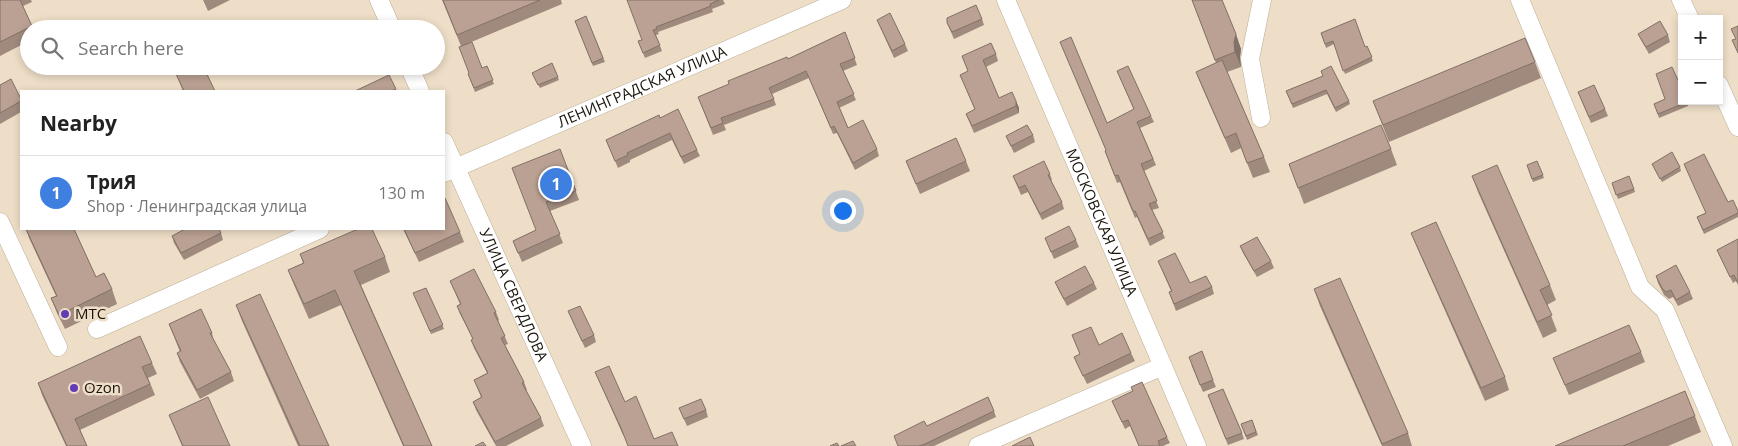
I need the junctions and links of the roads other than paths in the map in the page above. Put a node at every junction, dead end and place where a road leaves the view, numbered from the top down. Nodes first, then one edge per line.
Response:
1 (378, 0) edge
2 (842, 0) edge
3 (1006, 0) edge
4 (1262, 0) edge
5 (1520, 0) edge
6 (1681, 0) edge
7 (1688, 15) edge
8 (388, 20) edge
9 (413, 75) edge
10 (420, 90) edge
11 (1723, 94) edge
12 (1260, 118) dead end
13 (1738, 127) edge
14 (445, 147) edge
15 (450, 170) edge
16 (0, 222) edge
17 (318, 230) edge
18 (97, 329) dead end
19 (58, 346) dead end
20 (1163, 366) junction
21 (582, 446) edge
22 (978, 446) edge
23 (1197, 446) edge
24 (1722, 446) edge

1 - 8 street
2 - 15 street, ЛЕНИНГРАДСКАЯ УЛИЦА
3 - 20 street, МОСКОВСКАЯ УЛИЦА
4 - 12 street
5 - 24 street
6 - 7 street
9 - 10 street
11 - 13 street
14 - 15 street, УЛИЦА СВЕРДЛОВА
15 - 21 street, УЛИЦА СВЕРДЛОВА
16 - 19 street
17 - 18 street
20 - 22 street
20 - 23 street, МОСКОВСКАЯ УЛИЦА

